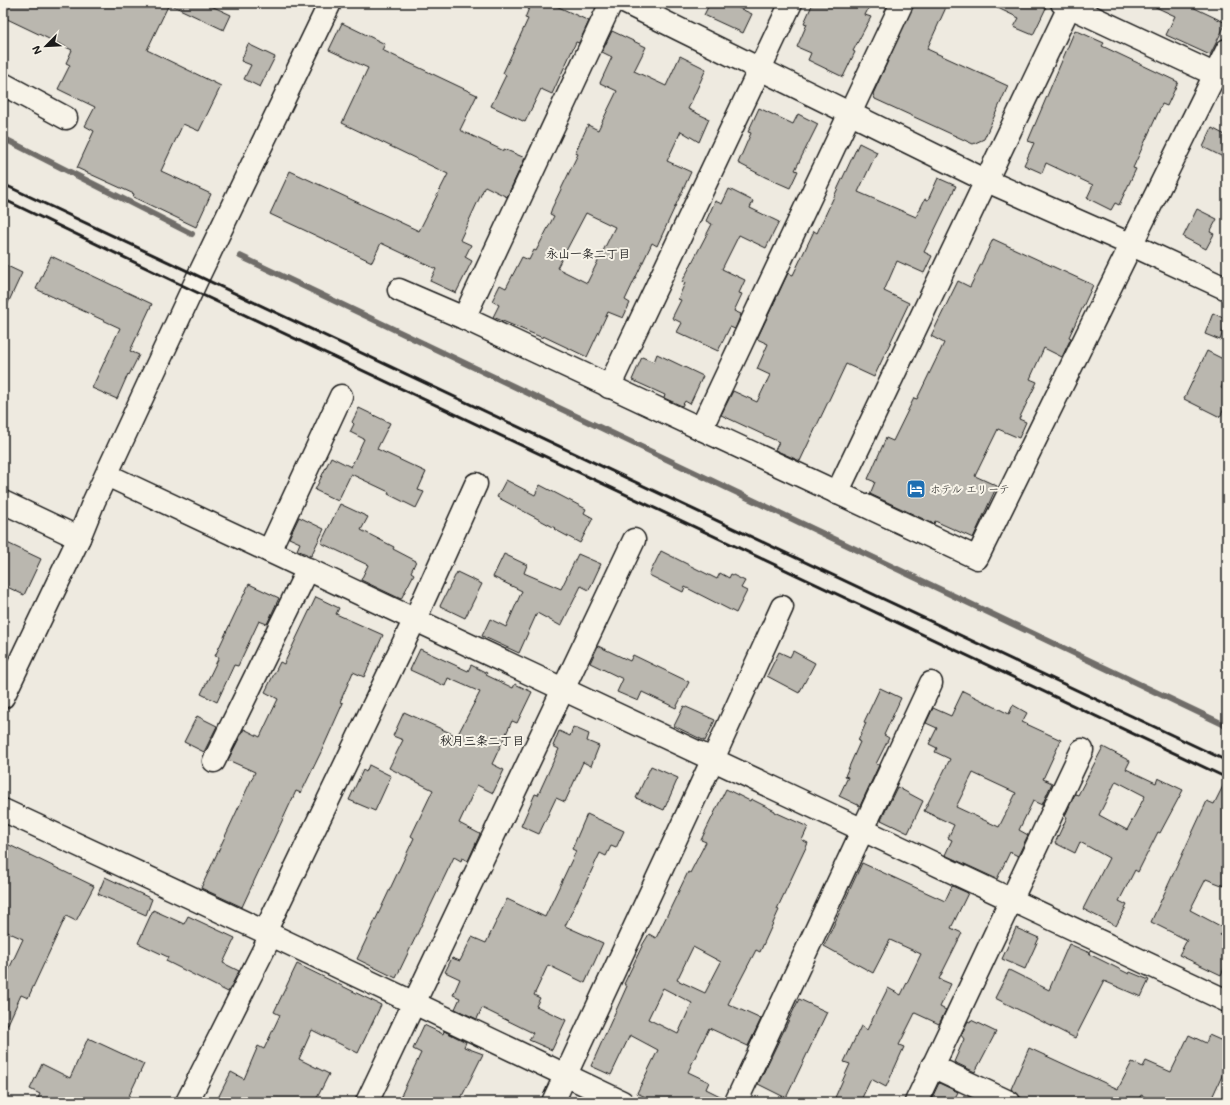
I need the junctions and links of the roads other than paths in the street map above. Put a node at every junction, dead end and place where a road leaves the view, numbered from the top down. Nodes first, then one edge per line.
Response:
1 (330, 3) edge
2 (611, 3) edge
3 (626, 3) edge
4 (791, 3) edge
5 (902, 3) edge
6 (1068, 4) edge
7 (1227, 50) edge
8 (761, 68) junction
9 (1216, 75) junction
10 (3, 84) edge
11 (850, 114) junction
12 (66, 118) dead end
13 (985, 180) junction
14 (1132, 245) junction
15 (1227, 289) edge
16 (399, 290) dead end
17 (464, 318) junction
18 (609, 387) junction
19 (341, 396) dead end
20 (701, 429) junction
21 (107, 475) junction
22 (476, 484) dead end
23 (837, 493) junction
24 (3, 502) edge
25 (79, 538) junction
26 (634, 540) dead end
27 (269, 551) junction
28 (308, 569) junction
29 (782, 607) dead end
30 (415, 619) junction
31 (931, 683) dead end
32 (565, 689) junction
33 (3, 697) edge
34 (1082, 750) dead end
35 (713, 760) junction
36 (214, 761) dead end
37 (3, 810) edge
38 (861, 830) junction
39 (1012, 900) junction
40 (268, 933) junction
41 (1227, 1001) edge
42 (415, 1004) junction
43 (932, 1066) junction
44 (566, 1076) junction
45 (187, 1102) edge
46 (367, 1102) edge
47 (553, 1102) edge
48 (622, 1102) edge
49 (736, 1102) edge
50 (916, 1102) edge
51 (1009, 1102) edge

1 - 21 street
2 - 17 street
3 - 8 street
4 - 8 street
5 - 11 street
6 - 9 street
6 - 13 street
7 - 9 street
8 - 11 street
8 - 18 street
9 - 14 street
10 - 12 street
11 - 13 street
11 - 20 street
13 - 14 street
13 - 23 street
14 - 15 street
14 - 23 street
16 - 17 street
17 - 18 street
18 - 20 street
19 - 27 street
20 - 23 street
21 - 25 street
21 - 27 street
22 - 30 street
24 - 25 street
25 - 33 street
26 - 32 street
27 - 28 street
28 - 30 street
28 - 36 street
29 - 35 street
30 - 32 street
30 - 40 street
31 - 38 street
32 - 35 street
32 - 42 street
34 - 39 street
35 - 38 street
35 - 44 street
37 - 40 street
38 - 39 street
38 - 49 street
39 - 41 street
39 - 43 street
40 - 42 street
40 - 45 street
42 - 44 street
42 - 46 street
43 - 50 street
43 - 51 street
44 - 47 street
44 - 48 street

